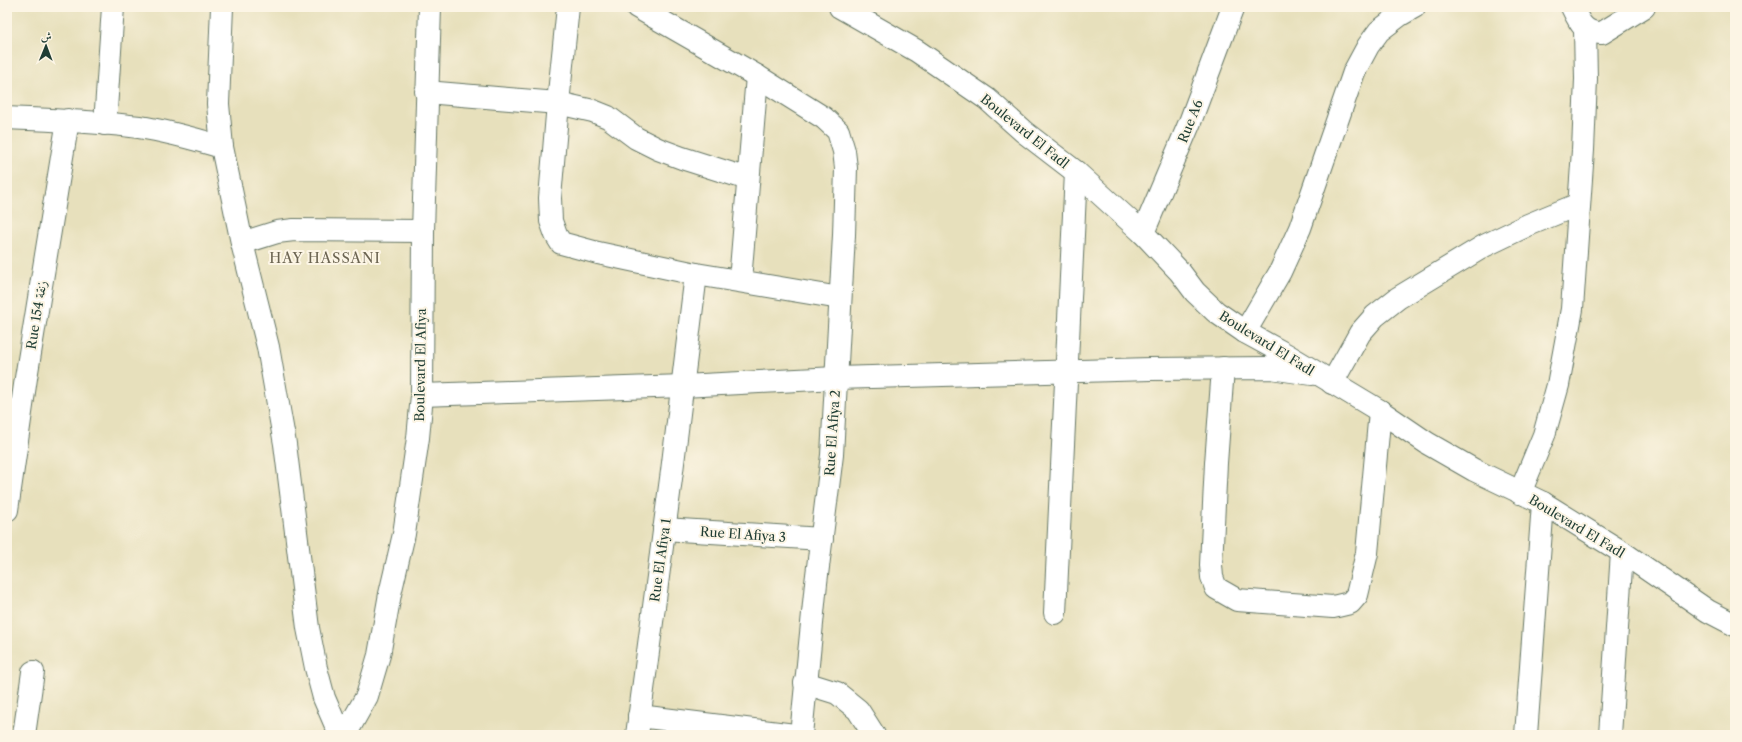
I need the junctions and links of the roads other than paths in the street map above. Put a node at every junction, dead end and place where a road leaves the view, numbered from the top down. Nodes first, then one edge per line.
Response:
1 (113, 7) edge
2 (222, 7) edge
3 (430, 7) edge
4 (568, 7) edge
5 (637, 7) edge
6 (840, 7) edge
7 (1233, 7) edge
8 (1414, 7) edge
9 (1572, 7) edge
10 (1644, 7) edge
11 (1585, 30) junction
12 (757, 76) junction
13 (426, 92) junction
14 (558, 103) junction
15 (7, 118) edge
16 (68, 120) junction
17 (105, 124) junction
18 (222, 147) junction
19 (1076, 172) junction
20 (748, 178) junction
21 (1579, 204) junction
22 (423, 231) junction
23 (1143, 233) junction
24 (242, 243) junction
25 (696, 274) junction
26 (740, 281) junction
27 (840, 298) junction
28 (1245, 332) junction
29 (1223, 368) junction
30 (1065, 371) junction
31 (16, 378) edge
32 (836, 378) junction
33 (1326, 379) junction
34 (683, 386) junction
35 (422, 395) junction
36 (1380, 411) junction
37 (1520, 493) junction
38 (1543, 503) junction
39 (7, 510) edge
40 (664, 529) junction
41 (822, 539) junction
42 (1622, 552) junction
43 (1055, 613) dead end
44 (1735, 625) edge
45 (33, 672) dead end
46 (805, 683) junction
47 (638, 725) edge
48 (24, 735) edge
49 (340, 735) edge
50 (345, 735) edge
51 (795, 735) edge
52 (801, 735) edge
53 (874, 735) edge
54 (1526, 735) edge
55 (1610, 735) edge

1 - 17 street
2 - 18 street
3 - 13 street, Boulevard El Afiya
4 - 14 street
5 - 12 street
6 - 19 street, Boulevard El Fadl
7 - 23 street, Rue A6
8 - 28 street
9 - 11 street
10 - 11 street
11 - 21 street
12 - 20 street
12 - 27 street, Rue El Afiya 2
13 - 14 street
13 - 22 street, Boulevard El Afiya
14 - 20 street
14 - 25 street
15 - 16 street
16 - 17 street
16 - 31 street, Rue 154 زنقة
17 - 18 street
18 - 24 street
19 - 23 street, Boulevard El Fadl
19 - 30 street
20 - 26 street
21 - 33 street
21 - 37 street
22 - 24 street
22 - 35 street, Boulevard El Afiya
23 - 28 street, Boulevard El Fadl
24 - 49 street
25 - 26 street
25 - 34 street, Rue El Afiya 1
26 - 27 street
27 - 32 street, Rue El Afiya 2
28 - 33 street, Boulevard El Fadl
29 - 30 street
29 - 33 street
29 - 36 street
30 - 32 street
30 - 43 street
31 - 39 street, Rue 154 زنقة
32 - 34 street
32 - 41 street, Rue El Afiya 2
33 - 36 street, Boulevard El Fadl
34 - 35 street
34 - 40 street, Rue El Afiya 1
35 - 50 street, Boulevard El Afiya
36 - 37 street, Boulevard El Fadl
37 - 38 street, Boulevard El Fadl
38 - 42 street, Boulevard El Fadl
38 - 54 street
40 - 41 street, Rue El Afiya 3
40 - 47 street, Rue El Afiya 1
41 - 46 street, Rue El Afiya 2
42 - 44 street, Boulevard El Fadl
42 - 55 street
45 - 48 street
46 - 52 street, Rue El Afiya 2
46 - 53 street
47 - 51 street

